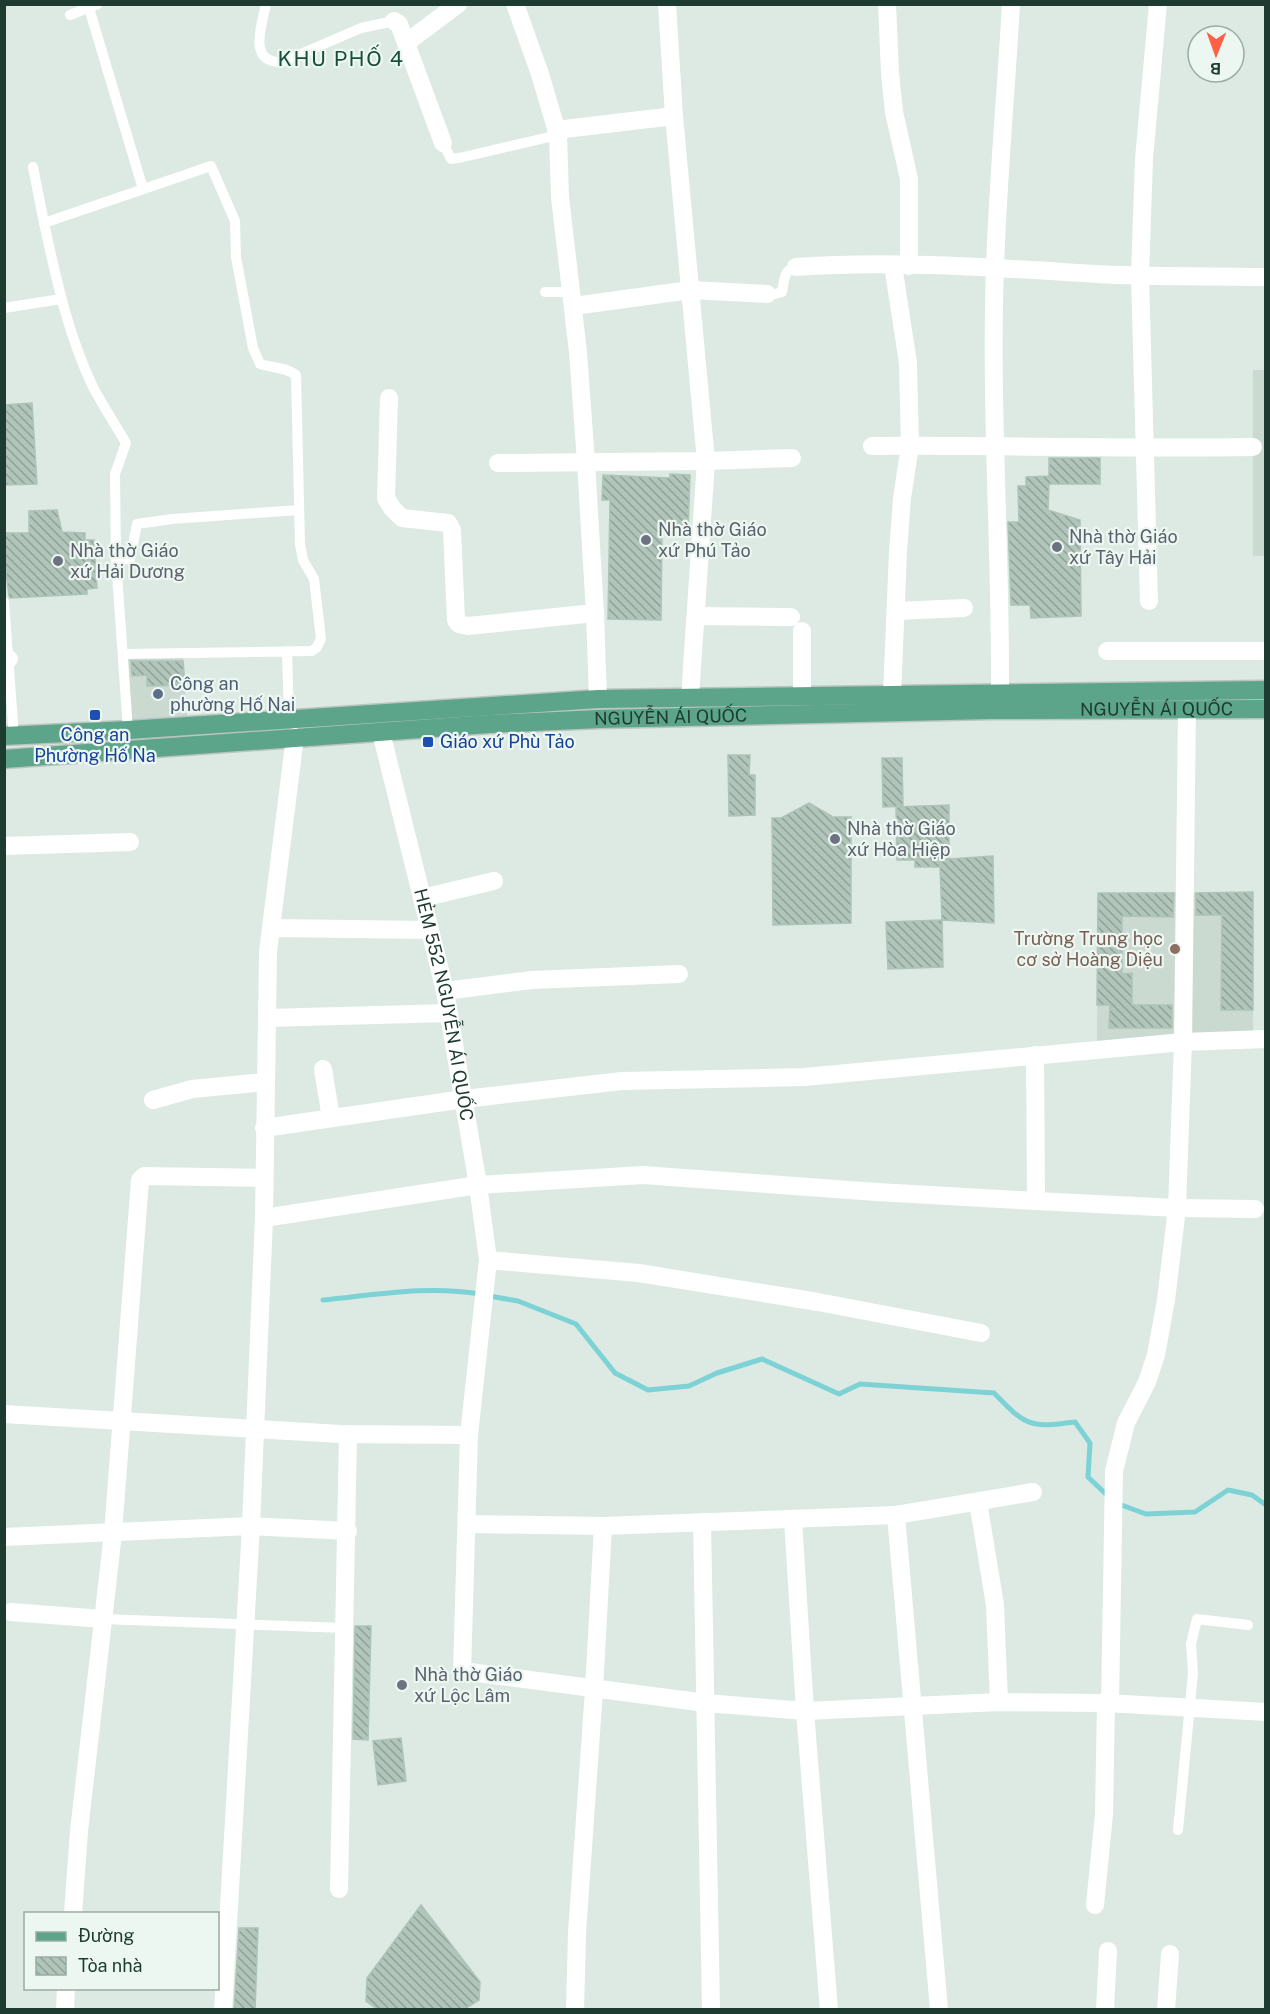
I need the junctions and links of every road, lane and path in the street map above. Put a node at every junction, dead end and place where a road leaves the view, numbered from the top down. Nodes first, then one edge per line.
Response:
1 (266, 4) edge
2 (459, 4) edge
3 (515, 4) edge
4 (667, 4) edge
5 (887, 4) edge
6 (1011, 4) edge
7 (1158, 4) edge
8 (94, 6) edge
9 (70, 15) dead end
10 (394, 21) joint
11 (406, 43) junction
12 (674, 116) junction
13 (557, 132) junction
14 (443, 143) joint
15 (33, 168) dead end
16 (143, 189) junction
17 (44, 223) junction
18 (901, 266) junction
19 (796, 267) joint
20 (995, 268) junction
21 (1140, 275) junction
22 (1266, 277) edge
23 (690, 290) junction
24 (544, 292) dead end
25 (767, 294) joint
26 (61, 299) junction
27 (572, 299) junction
28 (4, 308) edge
29 (389, 398) dead end
30 (872, 446) dead end
31 (910, 446) junction
32 (996, 447) junction
33 (1253, 447) dead end
34 (1144, 449) junction
35 (792, 458) dead end
36 (706, 461) junction
37 (586, 462) junction
38 (498, 463) dead end
39 (298, 510) junction
40 (116, 560) junction
41 (1149, 601) dead end
42 (4, 602) edge
43 (964, 608) dead end
44 (896, 610) junction
45 (595, 613) junction
46 (696, 616) junction
47 (287, 651) junction
48 (1107, 651) dead end
49 (1266, 651) edge
50 (124, 654) junction
51 (7, 659) edge
52 (1266, 690) edge
53 (1000, 693) junction
54 (802, 695) junction
55 (892, 695) junction
56 (690, 697) junction
57 (598, 699) junction
58 (1187, 709) junction
59 (1266, 709) edge
60 (599, 719) junction
61 (289, 720) junction
62 (128, 730) junction
63 (381, 732) junction
64 (9, 736) edge
65 (295, 737) junction
66 (4, 759) edge
67 (130, 842) dead end
68 (4, 846) edge
69 (494, 881) dead end
70 (422, 898) junction
71 (271, 928) junction
72 (430, 930) junction
73 (678, 974) dead end
74 (445, 991) junction
75 (449, 1013) junction
76 (267, 1018) junction
77 (1266, 1039) edge
78 (1183, 1042) junction
79 (1035, 1055) junction
80 (323, 1069) dead end
81 (265, 1082) junction
82 (464, 1099) junction
83 (153, 1100) dead end
84 (331, 1118) junction
85 (264, 1128) junction
86 (264, 1178) junction
87 (478, 1185) junction
88 (1036, 1201) junction
89 (1177, 1208) junction
90 (1255, 1209) dead end
91 (264, 1218) junction
92 (488, 1260) junction
93 (981, 1333) dead end
94 (4, 1414) edge
95 (122, 1421) junction
96 (255, 1428) junction
97 (348, 1434) junction
98 (469, 1435) junction
99 (1033, 1492) dead end
100 (978, 1502) junction
101 (896, 1515) junction
102 (793, 1520) junction
103 (702, 1522) junction
104 (467, 1524) junction
105 (251, 1526) junction
106 (603, 1526) junction
107 (348, 1531) junction
108 (113, 1533) junction
109 (4, 1537) edge
110 (11, 1612) dead end
111 (103, 1619) junction
112 (1248, 1625) dead end
113 (244, 1626) junction
114 (344, 1629) junction
115 (594, 1690) junction
116 (999, 1702) junction
117 (706, 1703) junction
118 (1108, 1703) junction
119 (914, 1706) junction
120 (1189, 1707) junction
121 (805, 1711) junction
122 (1266, 1713) edge
123 (1178, 1830) dead end
124 (339, 1889) dead end
125 (1095, 1905) dead end
126 (73, 1912) edge
127 (1108, 1951) dead end
128 (1170, 1954) dead end
129 (66, 1990) edge
130 (65, 2010) edge
131 (223, 2010) edge
132 (575, 2010) edge
133 (711, 2010) edge
134 (829, 2010) edge
135 (939, 2010) edge
136 (1105, 2010) edge
137 (1166, 2010) edge

1 - 10 lane
2 - 11 street
3 - 13 street
4 - 12 street
5 - 18 street
6 - 20 street
7 - 21 street
8 - 9 lane
8 - 16 lane
10 - 11 street
11 - 14 street
12 - 13 street
12 - 23 street
13 - 14 lane
13 - 27 street
15 - 17 lane
16 - 17 lane
16 - 39 lane
17 - 26 lane
18 - 19 street
18 - 20 street
18 - 31 street
19 - 25 lane
20 - 21 street
20 - 32 street
21 - 22 street
21 - 34 street
23 - 25 street
23 - 27 street
23 - 36 street
24 - 27 lane
26 - 28 lane
26 - 40 lane
27 - 37 street
29 - 45 street
30 - 31 street
31 - 32 street
31 - 44 street
32 - 34 street
32 - 53 street
33 - 34 street
34 - 41 street
35 - 36 street
36 - 37 street
36 - 46 street
37 - 38 street
37 - 45 street
39 - 40 lane
39 - 47 lane
40 - 50 lane
42 - 51 lane
43 - 44 street
44 - 55 street
45 - 57 street
46 - 54 street
46 - 56 street
47 - 50 lane
47 - 61 lane
48 - 49 street
50 - 62 lane
51 - 64 lane
52 - 53 main road, NGUYỄN ÁI QUỐC
53 - 55 main road, NGUYỄN ÁI QUỐC
54 - 55 main road, NGUYỄN ÁI QUỐC
54 - 56 main road, NGUYỄN ÁI QUỐC
56 - 57 main road, NGUYỄN ÁI QUỐC
57 - 60 main road
57 - 61 main road, NGUYỄN ÁI QUỐC
58 - 59 main road, NGUYỄN ÁI QUỐC
58 - 60 main road, NGUYỄN ÁI QUỐC
58 - 78 street
60 - 63 main road, NGUYỄN ÁI QUỐC
61 - 62 main road, NGUYỄN ÁI QUỐC
62 - 64 main road, NGUYỄN ÁI QUỐC
63 - 65 main road, NGUYỄN ÁI QUỐC
63 - 70 street, HẺM 552 NGUYỄN ÁI QUỐC
65 - 66 main road, NGUYỄN ÁI QUỐC
65 - 71 street
67 - 68 street
69 - 70 street
70 - 72 street, HẺM 552 NGUYỄN ÁI QUỐC
71 - 72 street
71 - 76 street
72 - 74 street, HẺM 552 NGUYỄN ÁI QUỐC
73 - 74 street
74 - 75 street, HẺM 552 NGUYỄN ÁI QUỐC
75 - 76 street
75 - 82 street, HẺM 552 NGUYỄN ÁI QUỐC
76 - 81 street
77 - 78 street
78 - 79 street
78 - 89 street
79 - 82 street
79 - 88 street
80 - 84 street
81 - 83 street
81 - 85 street
82 - 84 street
82 - 87 street, HẺM 552 NGUYỄN ÁI QUỐC
84 - 85 street
85 - 86 street
86 - 91 street
86 - 95 street
87 - 88 street
87 - 91 street
87 - 92 street, HẺM 552 NGUYỄN ÁI QUỐC
88 - 89 street
89 - 90 street
89 - 118 street
91 - 96 street
92 - 93 street
92 - 98 street, HẺM 552 NGUYỄN ÁI QUỐC
94 - 95 street
95 - 96 street
95 - 108 street
96 - 97 street
96 - 105 street
97 - 98 street
97 - 107 street
98 - 104 street, HẺM 552 NGUYỄN ÁI QUỐC
99 - 100 street
100 - 101 street
100 - 116 street
101 - 102 street
101 - 119 street
102 - 103 street
102 - 121 street
103 - 106 street
103 - 117 street
104 - 106 street
104 - 115 street, HẺM 552 NGUYỄN ÁI QUỐC
105 - 107 street
105 - 108 street
105 - 113 street
106 - 115 street
107 - 114 street
108 - 109 street
108 - 111 street
110 - 111 street
111 - 113 lane
111 - 126 street
112 - 120 lane
113 - 114 lane
113 - 131 street
114 - 124 street
115 - 117 street
115 - 132 street
116 - 118 street
116 - 119 street
117 - 121 street
117 - 133 street
118 - 120 street
118 - 125 street
119 - 121 street
119 - 135 street
120 - 122 street
120 - 123 lane
121 - 134 street
127 - 136 street
128 - 137 street
129 - 130 street

